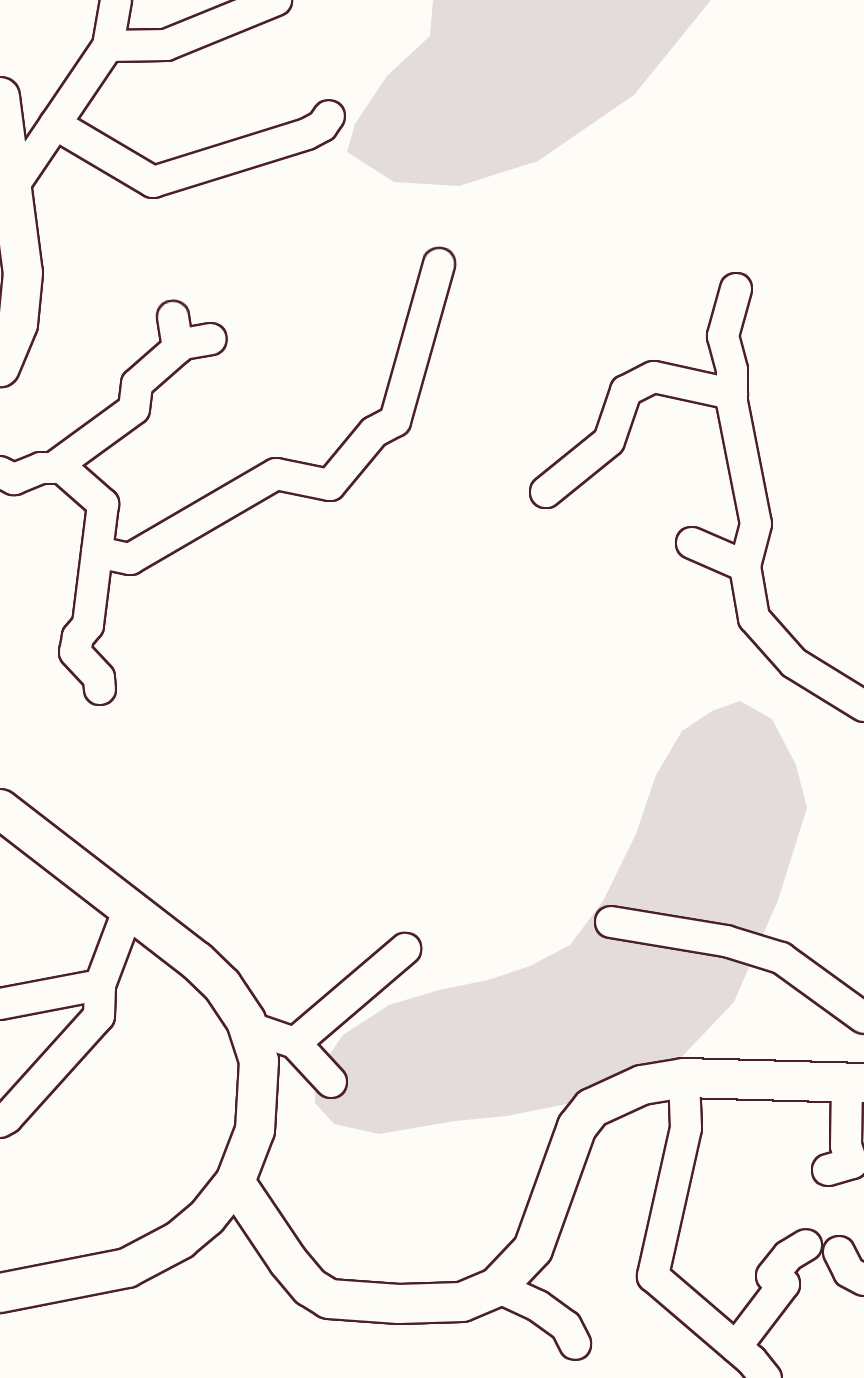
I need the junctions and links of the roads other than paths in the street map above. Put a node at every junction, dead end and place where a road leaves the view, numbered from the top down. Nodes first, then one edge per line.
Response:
1 (116, 0) edge
2 (276, 0) edge
3 (108, 46) junction
4 (0, 97) edge
5 (330, 116) dead end
6 (55, 124) junction
7 (14, 185) junction
8 (439, 264) dead end
9 (736, 289) dead end
10 (173, 317) dead end
11 (211, 340) dead end
12 (178, 348) junction
13 (0, 367) edge
14 (732, 394) junction
15 (53, 468) junction
16 (0, 472) edge
17 (546, 492) dead end
18 (692, 543) dead end
19 (97, 552) junction
20 (745, 566) junction
21 (100, 689) dead end
22 (864, 706) edge
23 (0, 809) edge
24 (129, 908) junction
25 (611, 922) dead end
26 (405, 949) dead end
27 (100, 985) junction
28 (0, 1004) edge
29 (864, 1018) edge
30 (248, 1027) junction
31 (295, 1043) junction
32 (684, 1078) junction
33 (859, 1081) edge
34 (331, 1082) dead end
35 (0, 1122) edge
36 (848, 1165) edge
37 (235, 1182) junction
38 (806, 1244) dead end
39 (839, 1252) dead end
40 (864, 1280) edge
41 (497, 1287) junction
42 (0, 1293) edge
43 (575, 1344) dead end
44 (736, 1347) junction
45 (766, 1378) edge

1 - 3 street
2 - 3 street
3 - 6 street
4 - 7 street
5 - 6 street
6 - 7 street
7 - 13 street
8 - 19 street
9 - 14 street
10 - 12 street
11 - 12 street
12 - 15 street
14 - 17 street
14 - 20 street
15 - 16 street
15 - 19 street
18 - 20 street
19 - 21 street
20 - 22 street
23 - 24 street
24 - 27 street
24 - 30 street
25 - 29 street
26 - 31 street
27 - 28 street
27 - 35 street
30 - 31 street
30 - 37 street
31 - 34 street
32 - 33 street
32 - 41 street
32 - 44 street
33 - 36 street
37 - 41 street
37 - 42 street
38 - 44 street
39 - 40 street
41 - 43 street
44 - 45 street

